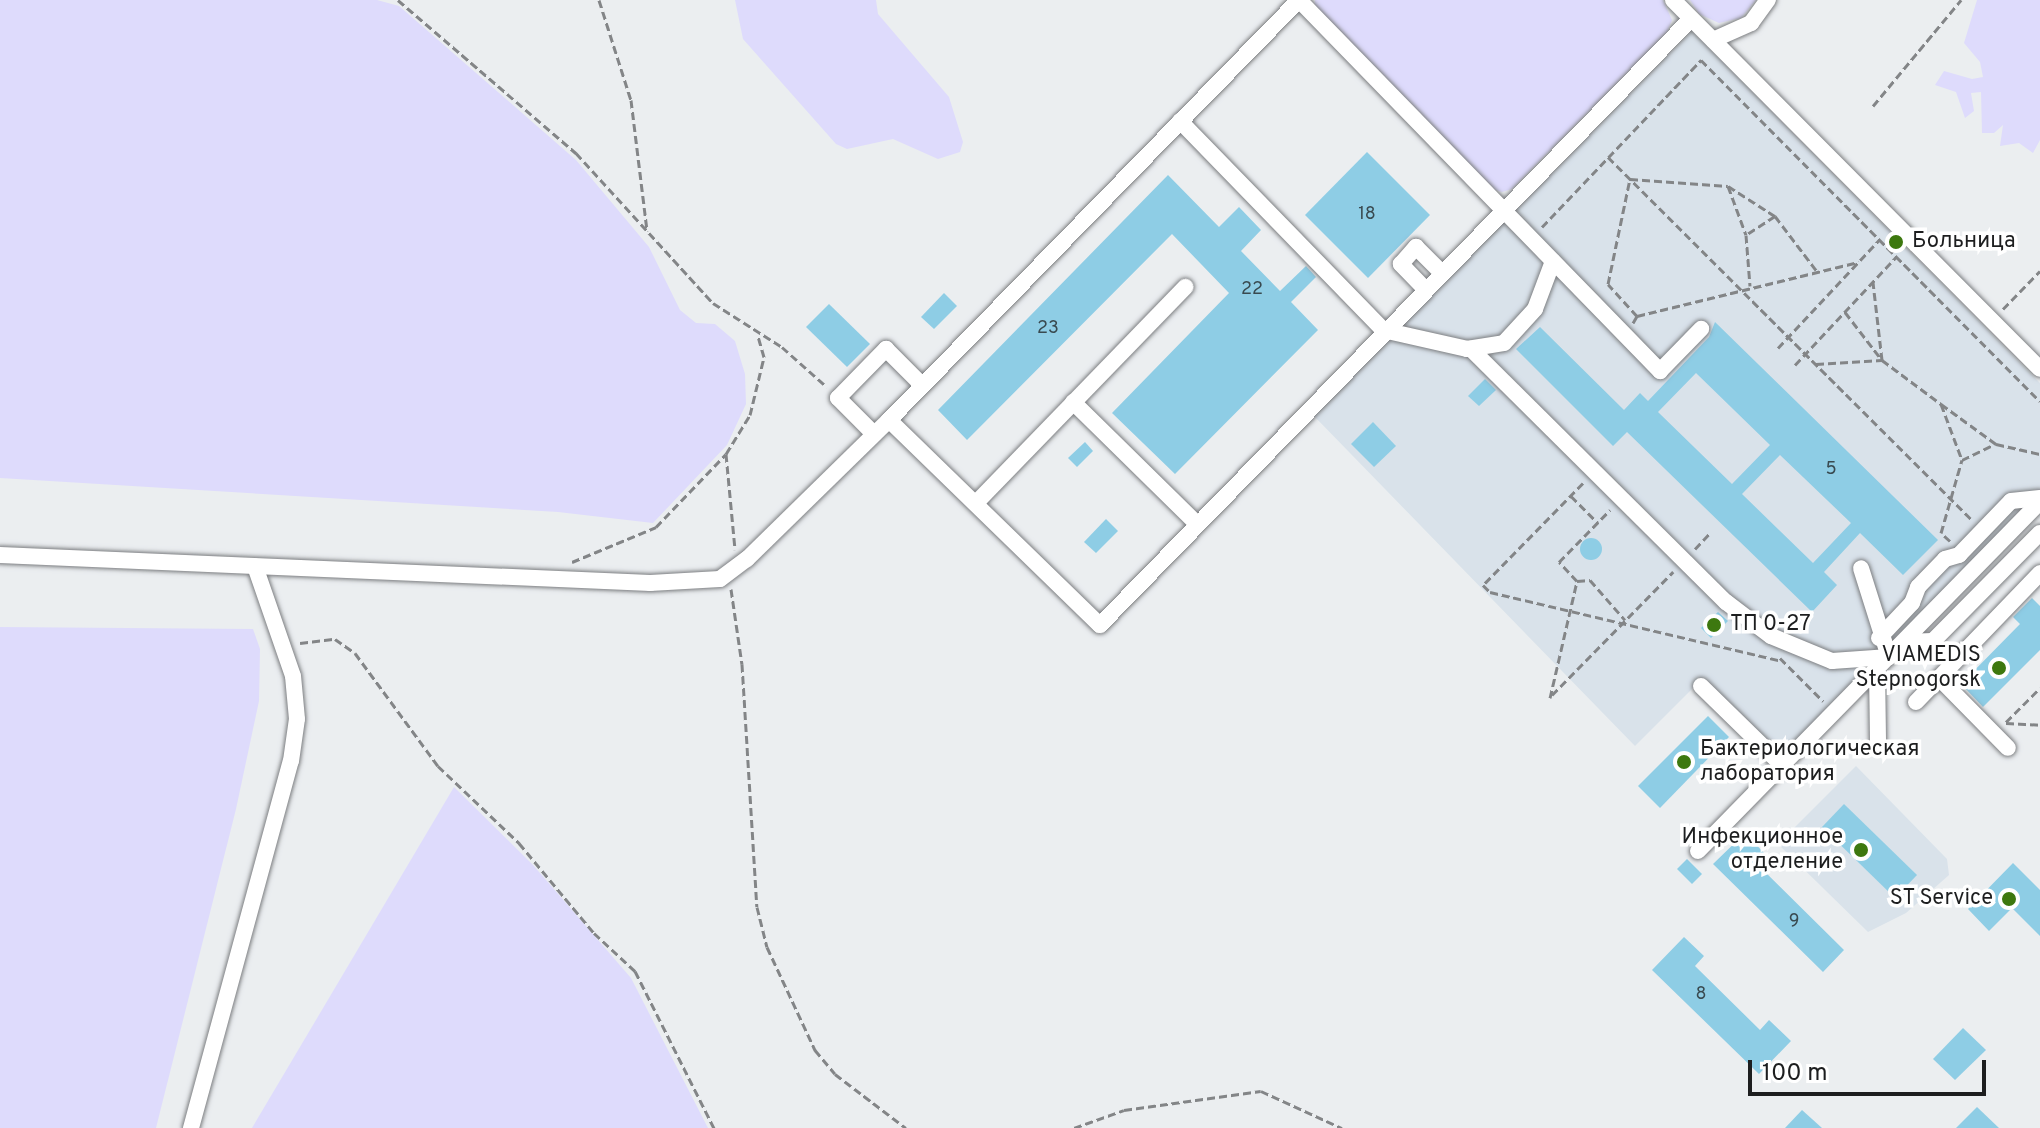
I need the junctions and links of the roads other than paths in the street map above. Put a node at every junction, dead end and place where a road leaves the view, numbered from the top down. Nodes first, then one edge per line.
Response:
1 (1299, 0) edge
2 (1673, 0) edge
3 (1768, 0) edge
4 (1691, 19) junction
5 (1713, 40) junction
6 (1180, 121) junction
7 (1502, 210) junction
8 (1553, 261) junction
9 (1441, 272) junction
10 (1185, 287) dead end
11 (1425, 289) junction
12 (1701, 329) dead end
13 (1383, 330) junction
14 (1471, 349) junction
15 (2040, 369) edge
16 (922, 385) junction
17 (1073, 402) junction
18 (889, 420) junction
19 (874, 434) junction
20 (2040, 500) edge
21 (976, 503) junction
22 (1197, 524) junction
23 (2037, 543) edge
24 (0, 555) edge
25 (255, 566) junction
26 (1861, 568) dead end
27 (2040, 573) edge
28 (1879, 638) junction
29 (1904, 642) junction
30 (1883, 662) junction
31 (1939, 678) junction
32 (1701, 686) dead end
33 (1916, 702) dead end
34 (1878, 742) dead end
35 (2008, 748) dead end
36 (1782, 765) junction
37 (1698, 851) dead end
38 (191, 1128) edge

1 - 6 street
1 - 7 street
2 - 4 street
3 - 5 street
4 - 5 street
4 - 7 street
5 - 15 street
6 - 13 street
6 - 16 street
7 - 8 street
7 - 9 street
8 - 12 street
8 - 14 street
9 - 11 street
9 - 11 street
10 - 17 street
11 - 13 street
13 - 14 street
13 - 22 street
14 - 30 street
16 - 18 street
16 - 19 street
17 - 21 street
17 - 22 street
18 - 19 street
18 - 21 street
19 - 25 street
20 - 28 street
20 - 29 street
21 - 22 street
23 - 29 street
24 - 25 street
25 - 38 street
26 - 28 street
27 - 31 street
28 - 30 street
29 - 30 street
30 - 34 street
30 - 36 street
31 - 33 street
31 - 35 street
32 - 36 street
36 - 37 street

